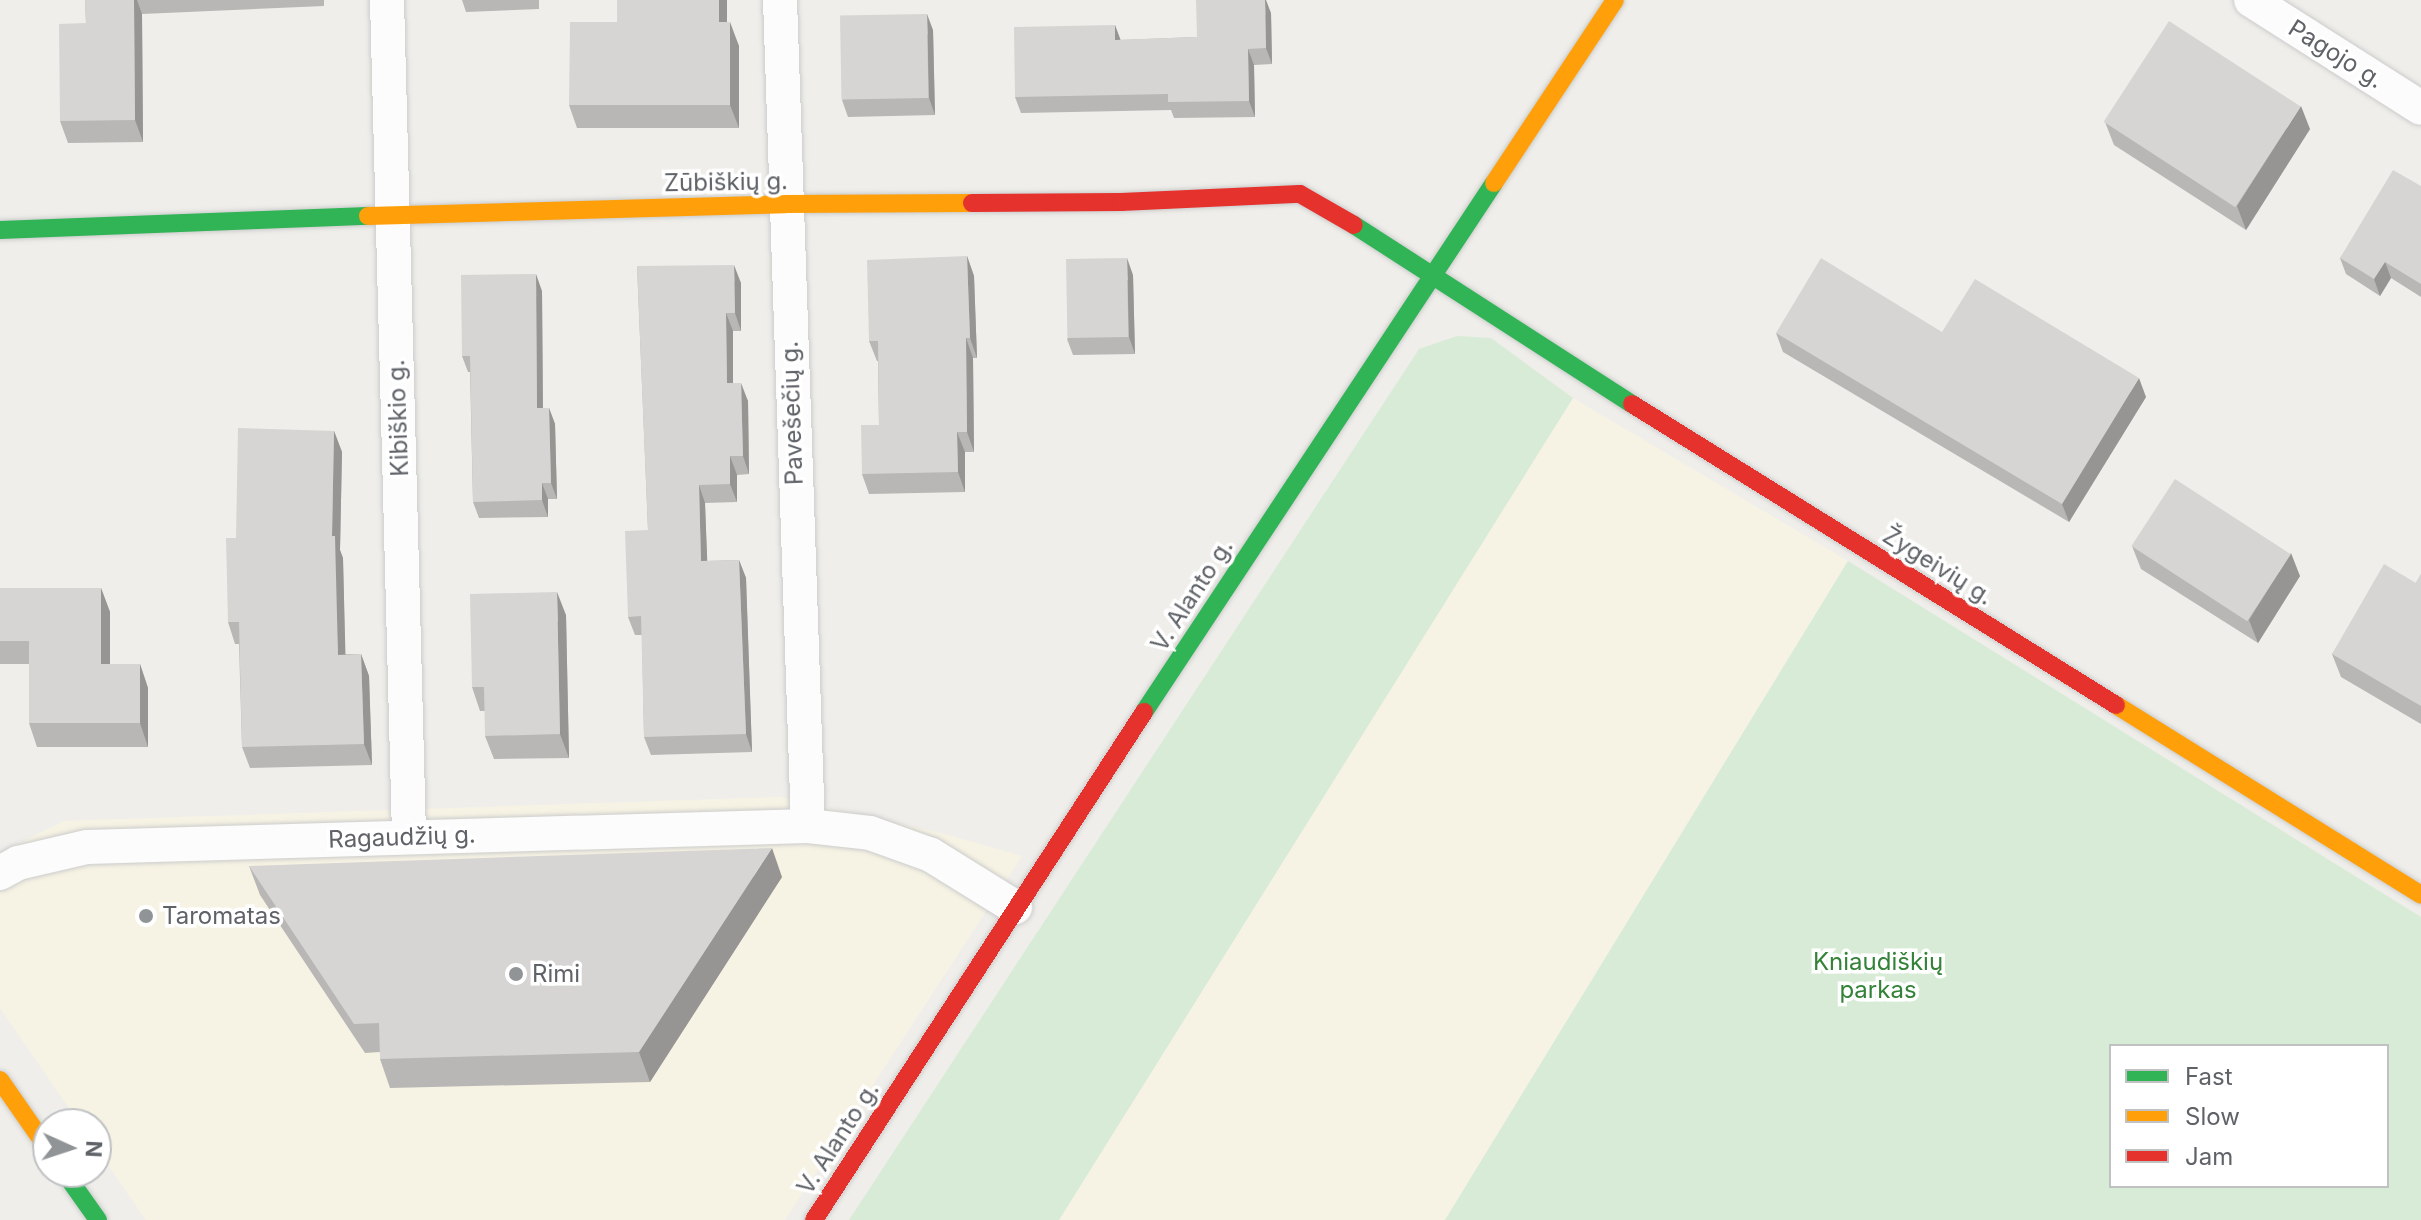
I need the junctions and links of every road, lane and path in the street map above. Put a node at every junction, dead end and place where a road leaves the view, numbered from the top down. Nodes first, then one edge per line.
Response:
1 (387, 0) edge
2 (780, 0) edge
3 (1615, 0) edge
4 (2251, 0) edge
5 (2421, 108) edge
6 (785, 204) junction
7 (392, 215) junction
8 (0, 230) edge
9 (1431, 276) junction
10 (808, 826) junction
11 (409, 836) junction
12 (0, 873) edge
13 (2421, 895) edge
14 (1015, 907) junction
15 (0, 1080) edge
16 (32, 1126) edge
17 (75, 1188) edge
18 (98, 1220) edge
19 (814, 1220) edge

1 - 7 street, Kibiškio g.
2 - 6 street, Pavešečių g.
3 - 9 street, V. Alanto g.
4 - 5 street, Pagojo g.
6 - 7 street, Zūbiškių g.
6 - 9 street, Zūbiškių g.
6 - 10 street, Pavešečių g.
7 - 8 street, Zūbiškių g.
7 - 11 street, Kibiškio g.
9 - 13 street, Žygeivių g.
9 - 14 street, V. Alanto g.
10 - 11 street, Ragaudžių g.
10 - 14 street, Ragaudžių g.
11 - 12 street, Ragaudžių g.
14 - 19 street, V. Alanto g.
15 - 16 street
17 - 18 street

